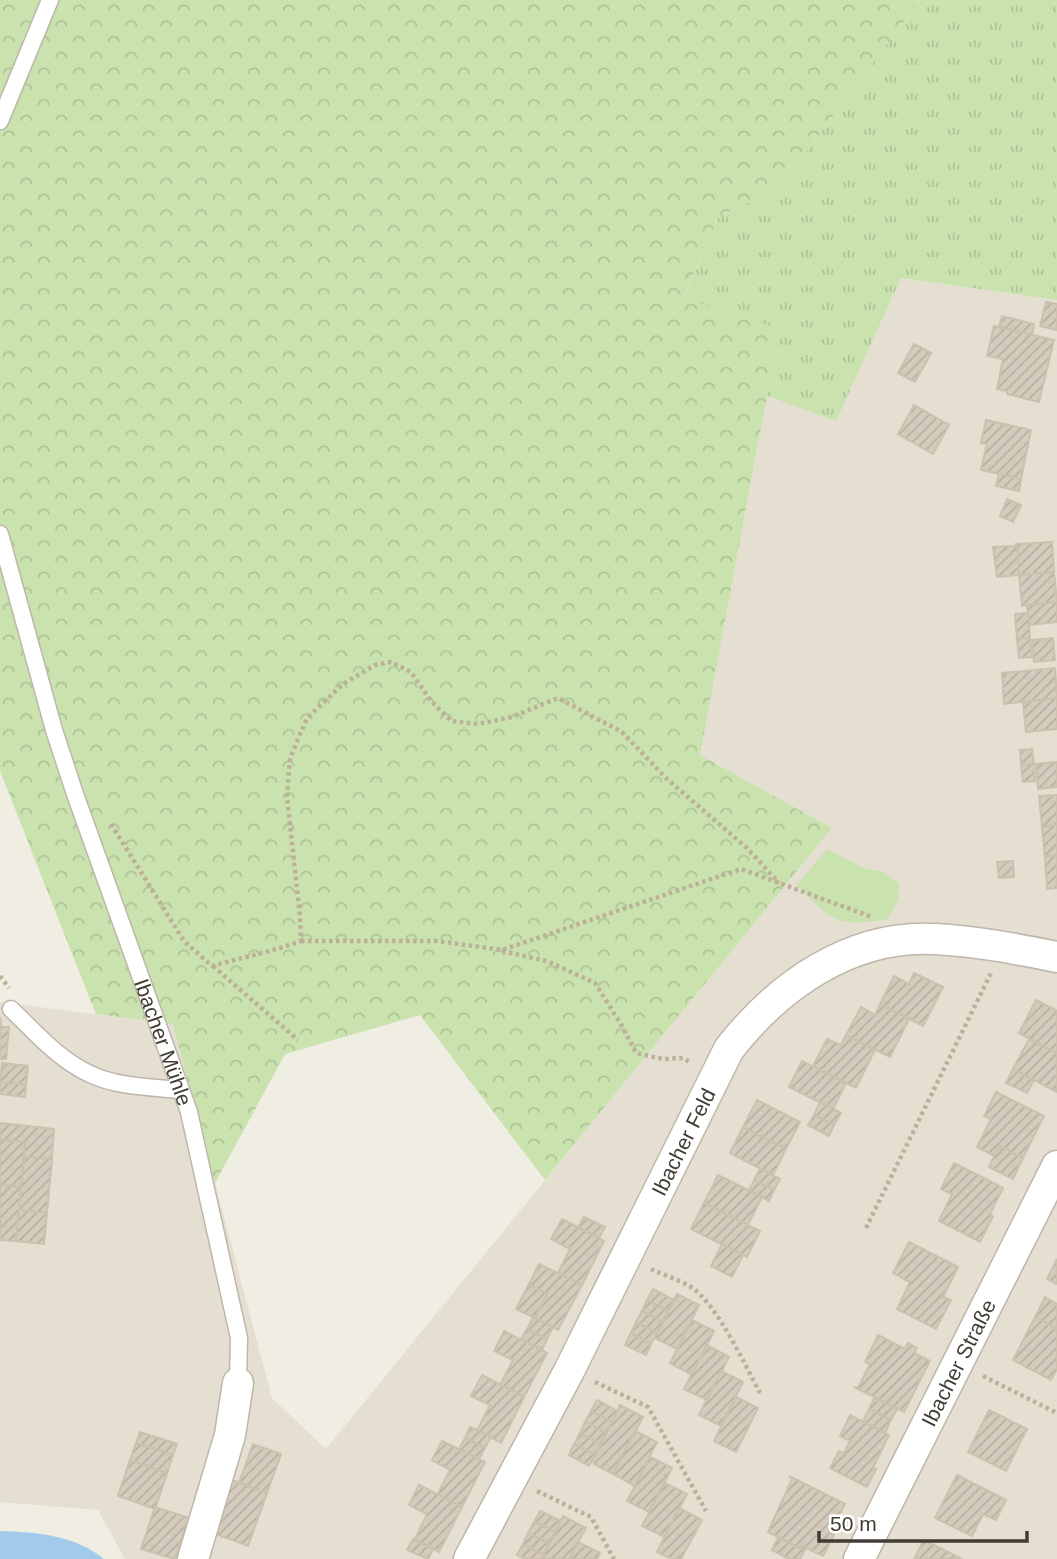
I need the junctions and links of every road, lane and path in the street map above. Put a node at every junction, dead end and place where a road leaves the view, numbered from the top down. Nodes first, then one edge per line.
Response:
1 (50, 0) edge
2 (0, 121) edge
3 (0, 534) edge
4 (108, 819) dead end
5 (779, 883) junction
6 (881, 920) dead end
7 (301, 941) junction
8 (1004, 947) junction
9 (502, 950) junction
10 (1057, 957) edge
11 (212, 966) junction
12 (11, 1009) dead end
13 (298, 1040) dead end
14 (715, 1077) junction
15 (180, 1090) junction
16 (1057, 1166) edge
17 (866, 1228) dead end
18 (626, 1258) junction
19 (957, 1364) junction
20 (569, 1371) junction
21 (238, 1383) joint
22 (760, 1392) dead end
23 (1057, 1413) edge
24 (511, 1479) junction
25 (706, 1511) dead end
26 (193, 1559) edge
27 (468, 1559) edge
28 (614, 1559) edge
29 (859, 1559) edge

1 - 2 lane
3 - 15 lane, Ibacher Mühle
4 - 11 path
5 - 6 path
5 - 7 path
5 - 9 path
7 - 9 path
7 - 11 path
8 - 10 street, Ibacher Feld
8 - 14 street, Ibacher Feld
8 - 17 path
9 - 14 path
11 - 13 path
12 - 15 lane
14 - 18 street, Ibacher Feld
15 - 21 lane, Ibacher Mühle
16 - 19 street, Ibacher Straße
18 - 20 street, Ibacher Feld
18 - 22 path
19 - 23 path
19 - 29 street, Ibacher Straße
20 - 24 street, Ibacher Feld
20 - 25 path
21 - 26 street, Ibacher Mühle
24 - 27 street, Ibacher Feld
24 - 28 path

